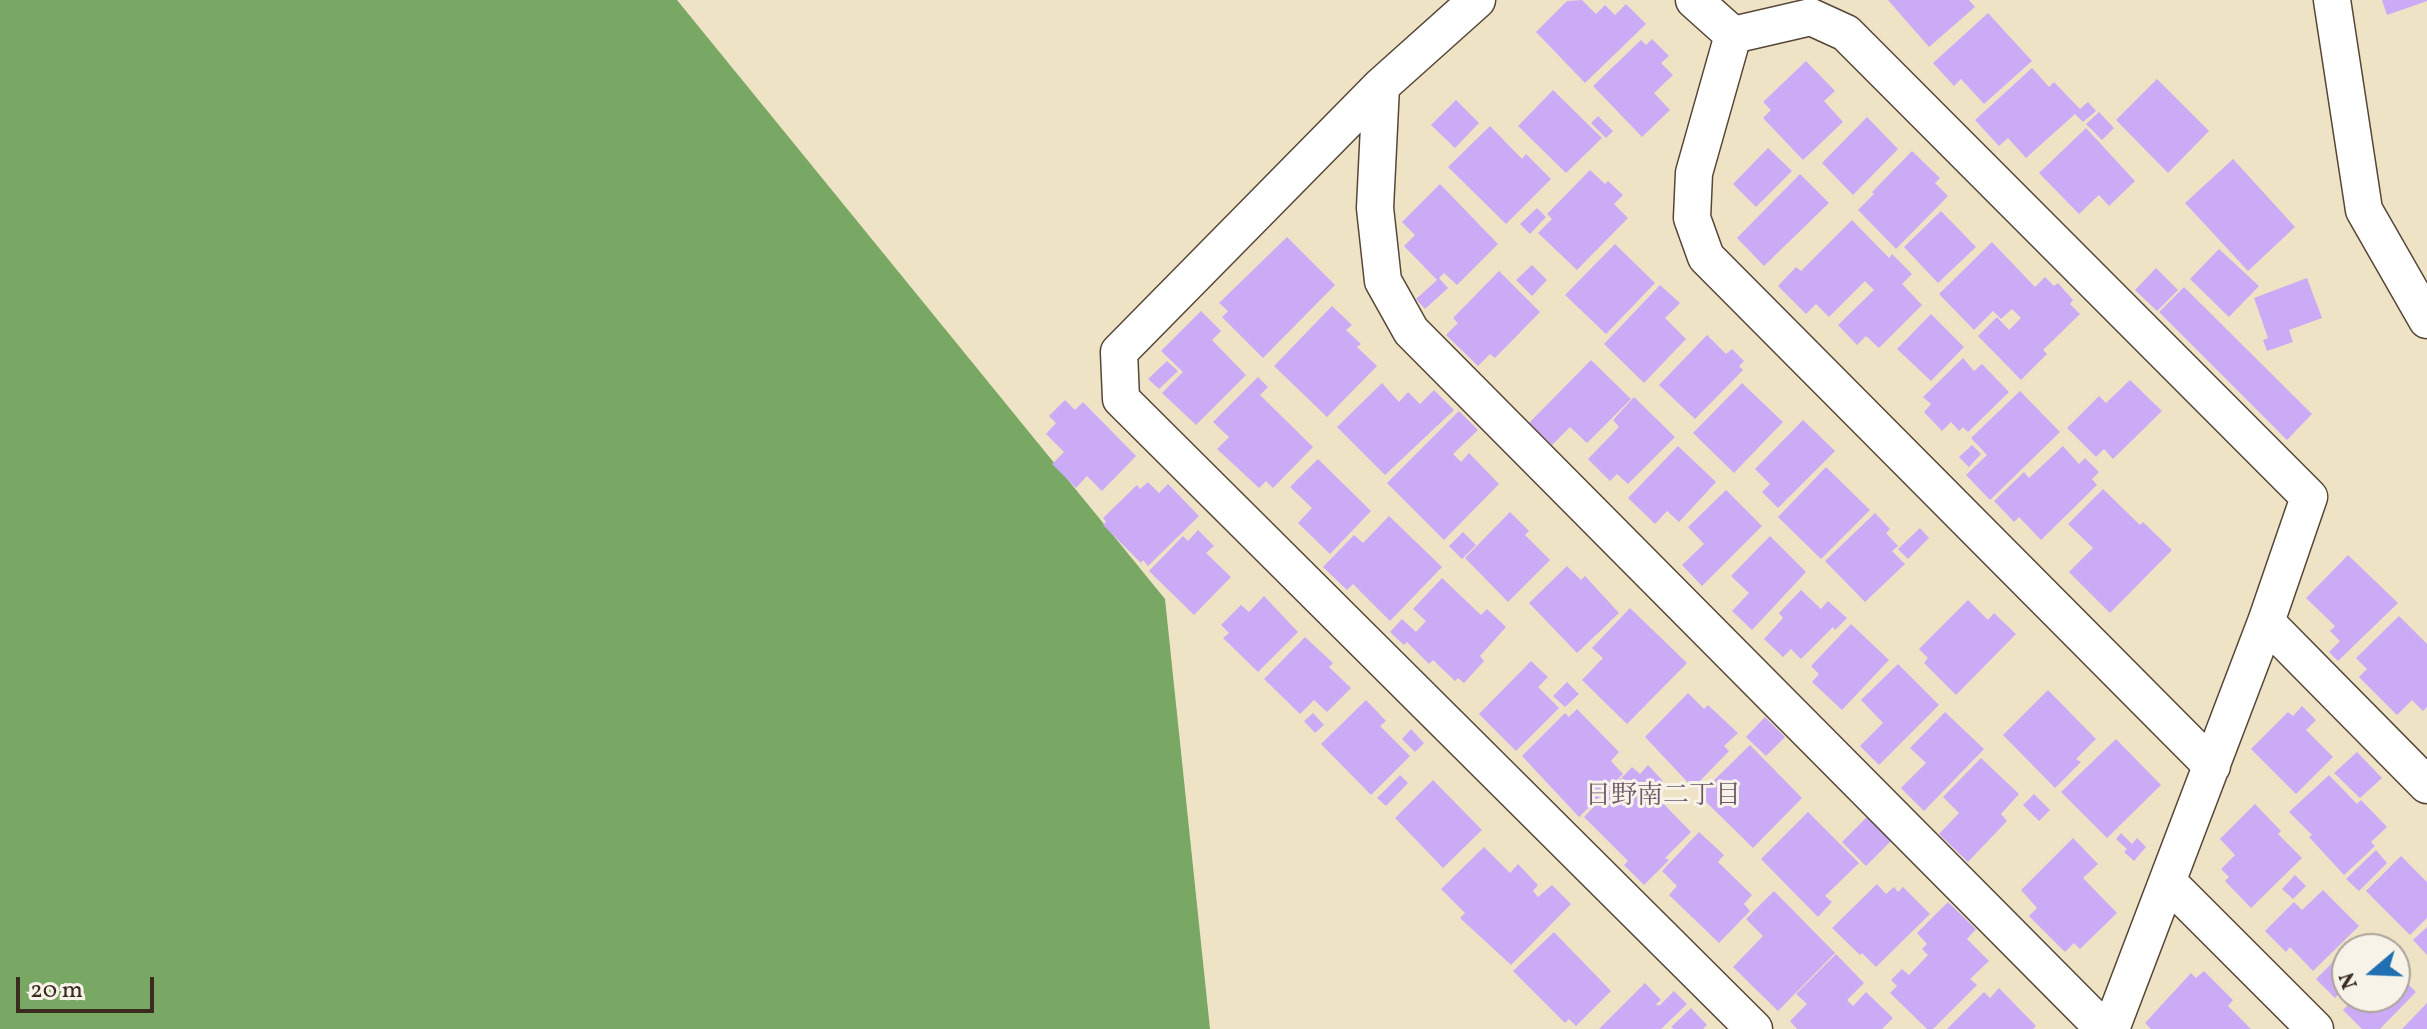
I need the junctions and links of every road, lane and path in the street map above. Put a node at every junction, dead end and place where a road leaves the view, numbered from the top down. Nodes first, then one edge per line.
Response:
1 (1477, 0) edge
2 (1694, 0) edge
3 (2332, 0) edge
4 (1733, 35) junction
5 (1381, 86) junction
6 (2427, 320) edge
7 (2266, 622) junction
8 (2212, 766) junction
9 (2427, 785) edge
10 (2168, 882) junction
11 (1754, 1029) edge
12 (2104, 1029) edge
13 (2111, 1029) edge
14 (2315, 1029) edge

1 - 5 street
2 - 4 street
3 - 6 street
4 - 7 street
4 - 8 street
5 - 11 street
5 - 12 street
7 - 8 street
7 - 9 street
8 - 10 street
10 - 13 street
10 - 14 street

